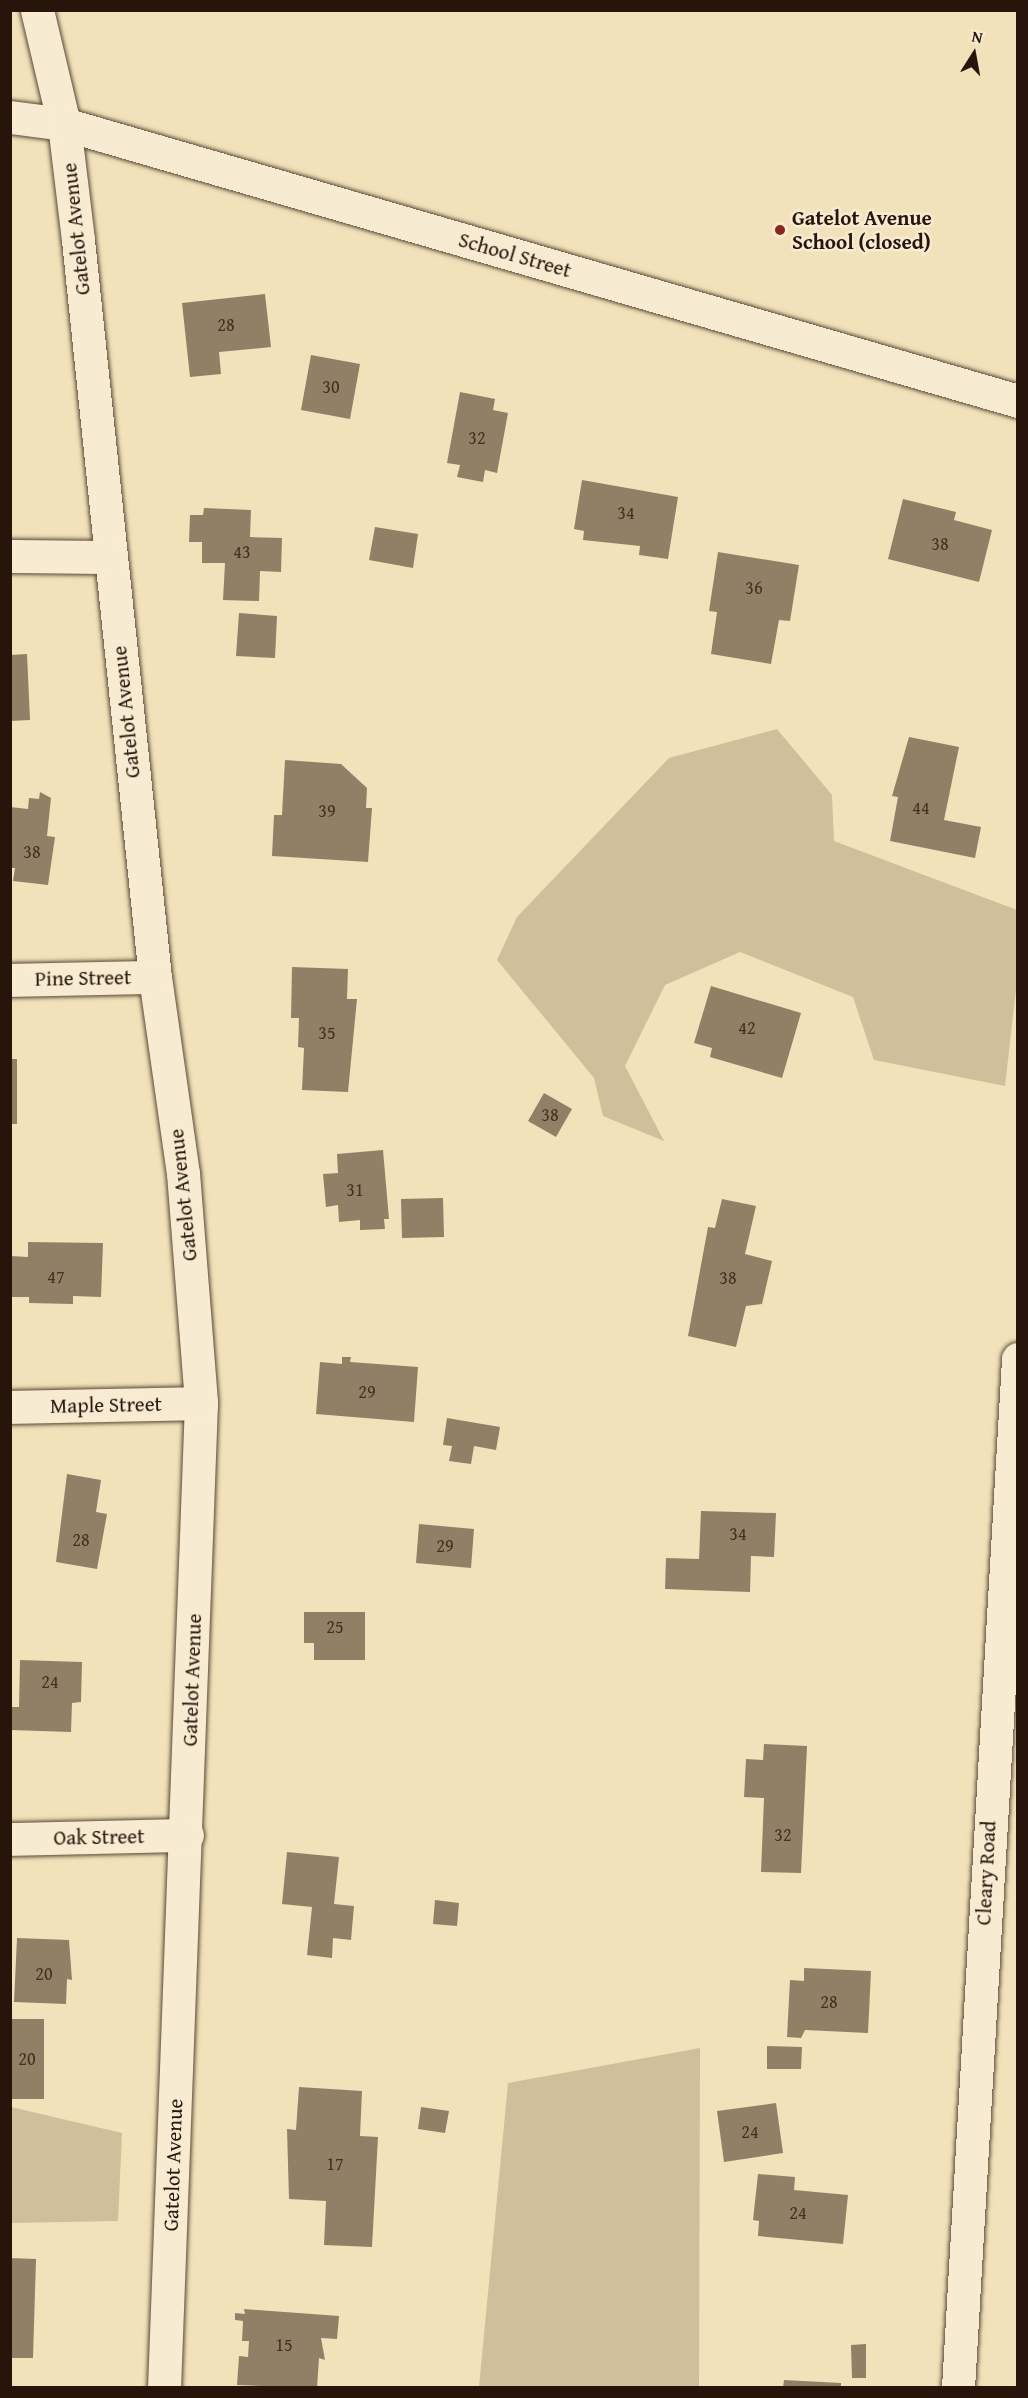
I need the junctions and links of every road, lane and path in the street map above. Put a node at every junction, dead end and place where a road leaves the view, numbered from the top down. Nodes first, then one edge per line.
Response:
1 (37, 10) edge
2 (10, 117) edge
3 (64, 124) junction
4 (1017, 401) edge
5 (10, 556) edge
6 (109, 557) junction
7 (155, 977) junction
8 (10, 980) edge
9 (1017, 1359) edge
10 (201, 1403) junction
11 (10, 1407) edge
12 (187, 1835) junction
13 (10, 1839) edge
14 (164, 2388) edge
15 (958, 2388) edge

1 - 3 street, Gatelot Avenue
2 - 3 street, School Street
3 - 4 street, School Street
3 - 6 street, Gatelot Avenue
5 - 6 street
6 - 7 street, Gatelot Avenue
7 - 8 street, Pine Street
7 - 10 street, Gatelot Avenue
9 - 15 street, Cleary Road
10 - 11 street, Maple Street
10 - 12 street, Gatelot Avenue
12 - 13 street, Oak Street
12 - 14 street, Gatelot Avenue

